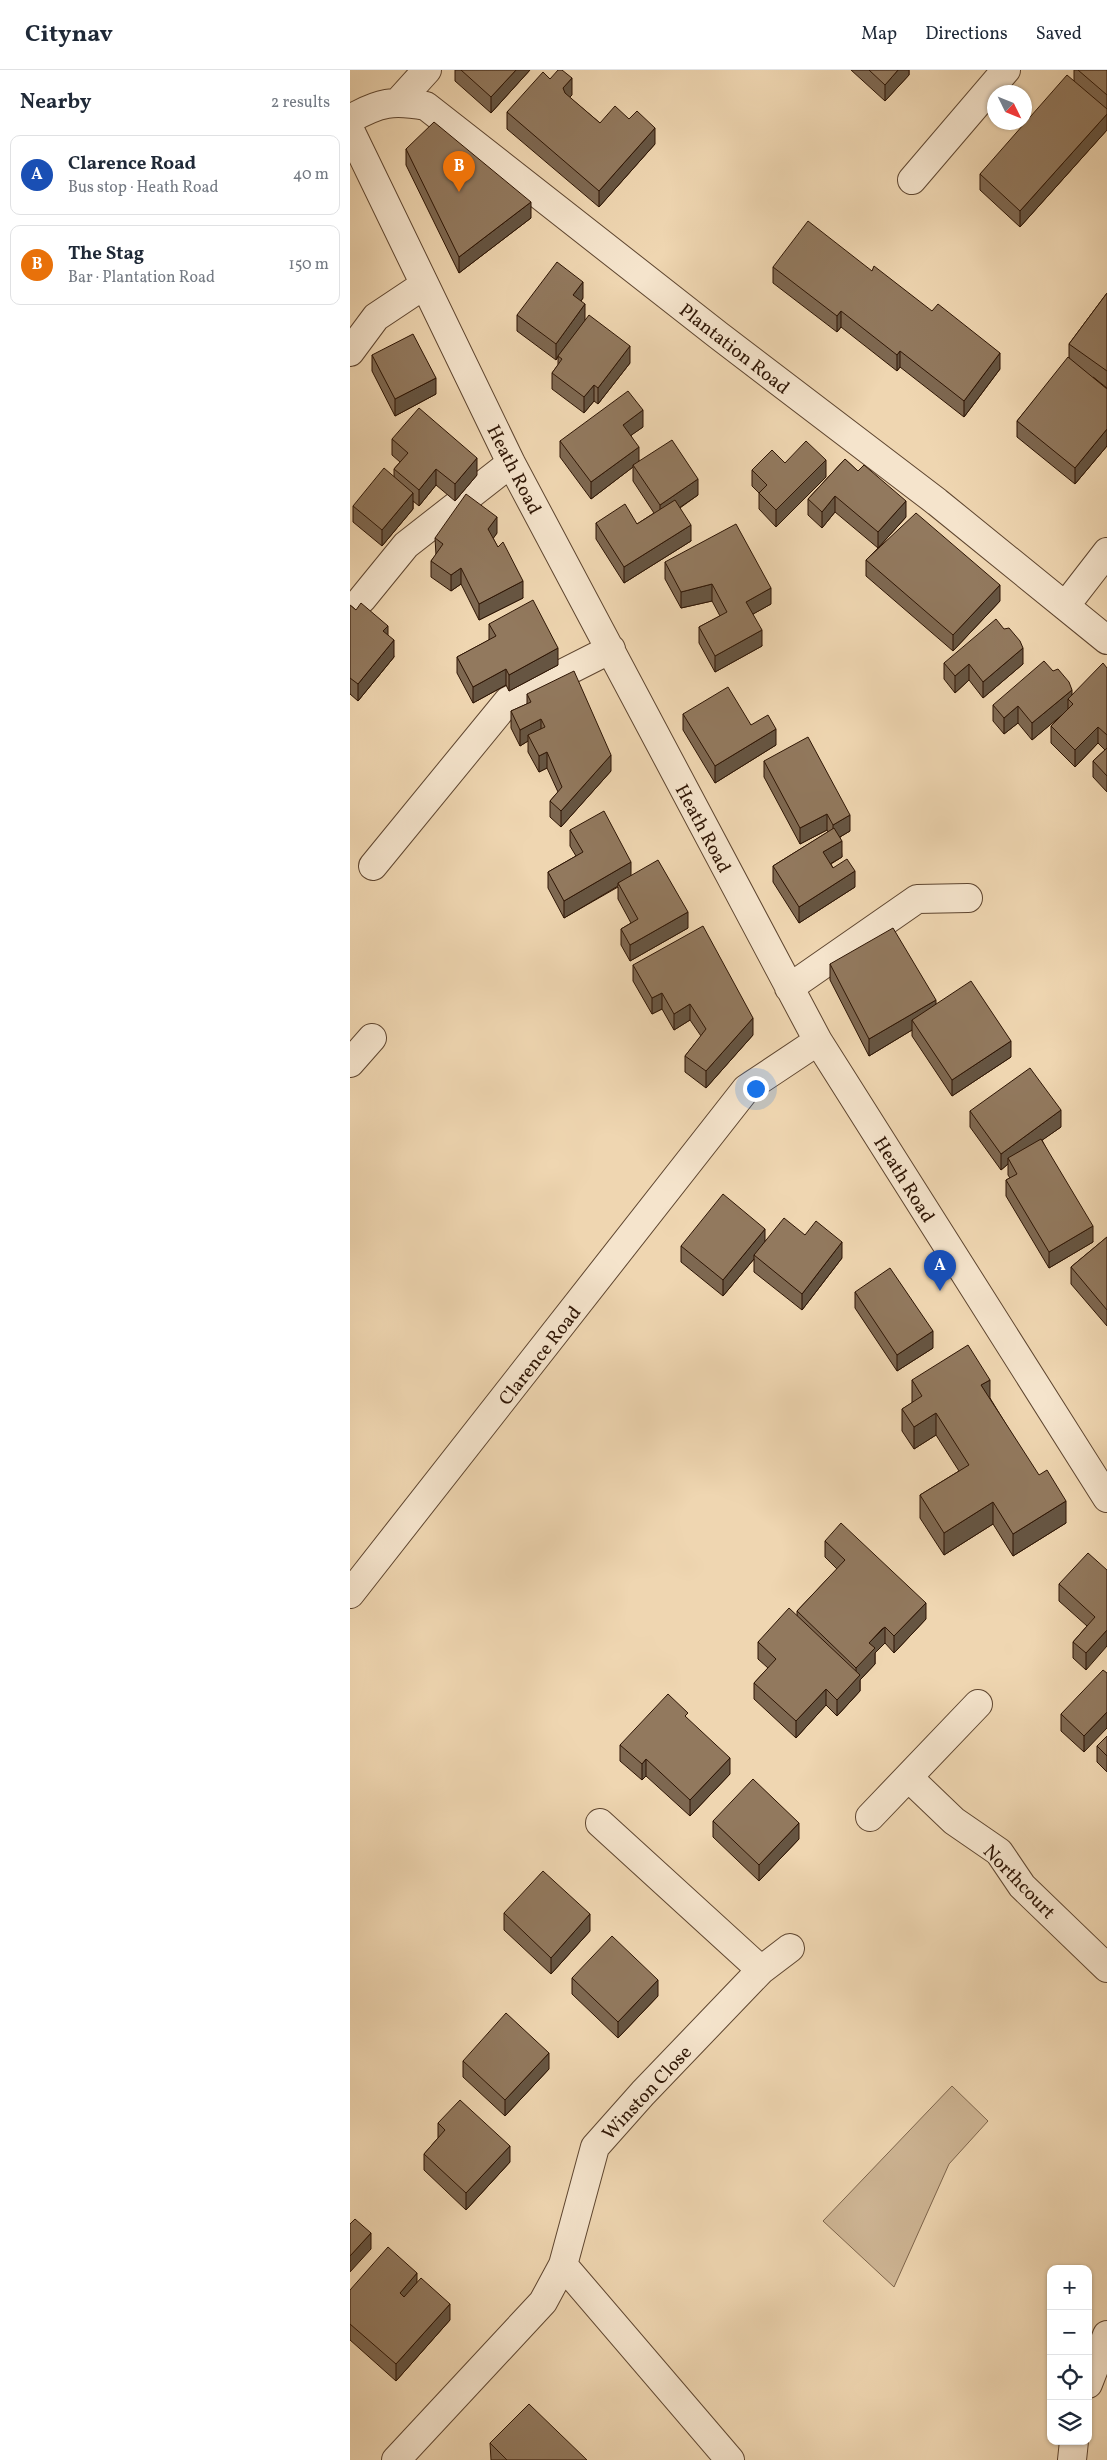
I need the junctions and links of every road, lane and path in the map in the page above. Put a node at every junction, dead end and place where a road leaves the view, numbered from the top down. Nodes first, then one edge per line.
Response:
1 (427, 70) edge
2 (1006, 70) edge
3 (399, 101) junction
4 (350, 119) edge
5 (350, 130) edge
6 (912, 180) dead end
7 (424, 285) junction
8 (350, 352) edge
9 (511, 463) junction
10 (1107, 552) edge
11 (362, 599) dead end
12 (1066, 605) junction
13 (1107, 640) edge
14 (611, 649) junction
15 (373, 866) dead end
16 (968, 898) dead end
17 (789, 988) junction
18 (372, 1038) dead end
19 (818, 1041) junction
20 (350, 1063) edge
21 (1107, 1498) edge
22 (350, 1594) edge
23 (978, 1704) dead end
24 (908, 1778) junction
25 (870, 1817) dead end
26 (600, 1823) dead end
27 (790, 1948) dead end
28 (1107, 1968) edge
29 (761, 1970) junction
30 (564, 2265) junction
31 (1107, 2335) edge
32 (1092, 2374) edge
33 (1074, 2445) edge
34 (396, 2460) edge
35 (730, 2460) edge
36 (1072, 2460) edge

1 - 3 street
2 - 6 street
3 - 4 street, Plantation Road
3 - 12 street, Plantation Road
5 - 7 street, Heath Road
7 - 8 street
7 - 9 street, Heath Road
9 - 11 street
9 - 14 street, Heath Road
10 - 12 street
12 - 13 street, Plantation Road
14 - 15 street
14 - 17 street, Heath Road
16 - 17 street
17 - 19 street, Heath Road
18 - 20 street
19 - 21 street, Heath Road
19 - 22 street, Clarence Road
23 - 24 street
24 - 25 street
24 - 28 street, Northcourt
26 - 29 street
27 - 29 street, Winston Close
29 - 30 street, Winston Close
30 - 34 street, Winston Close
30 - 35 street
31 - 32 street
33 - 36 street

